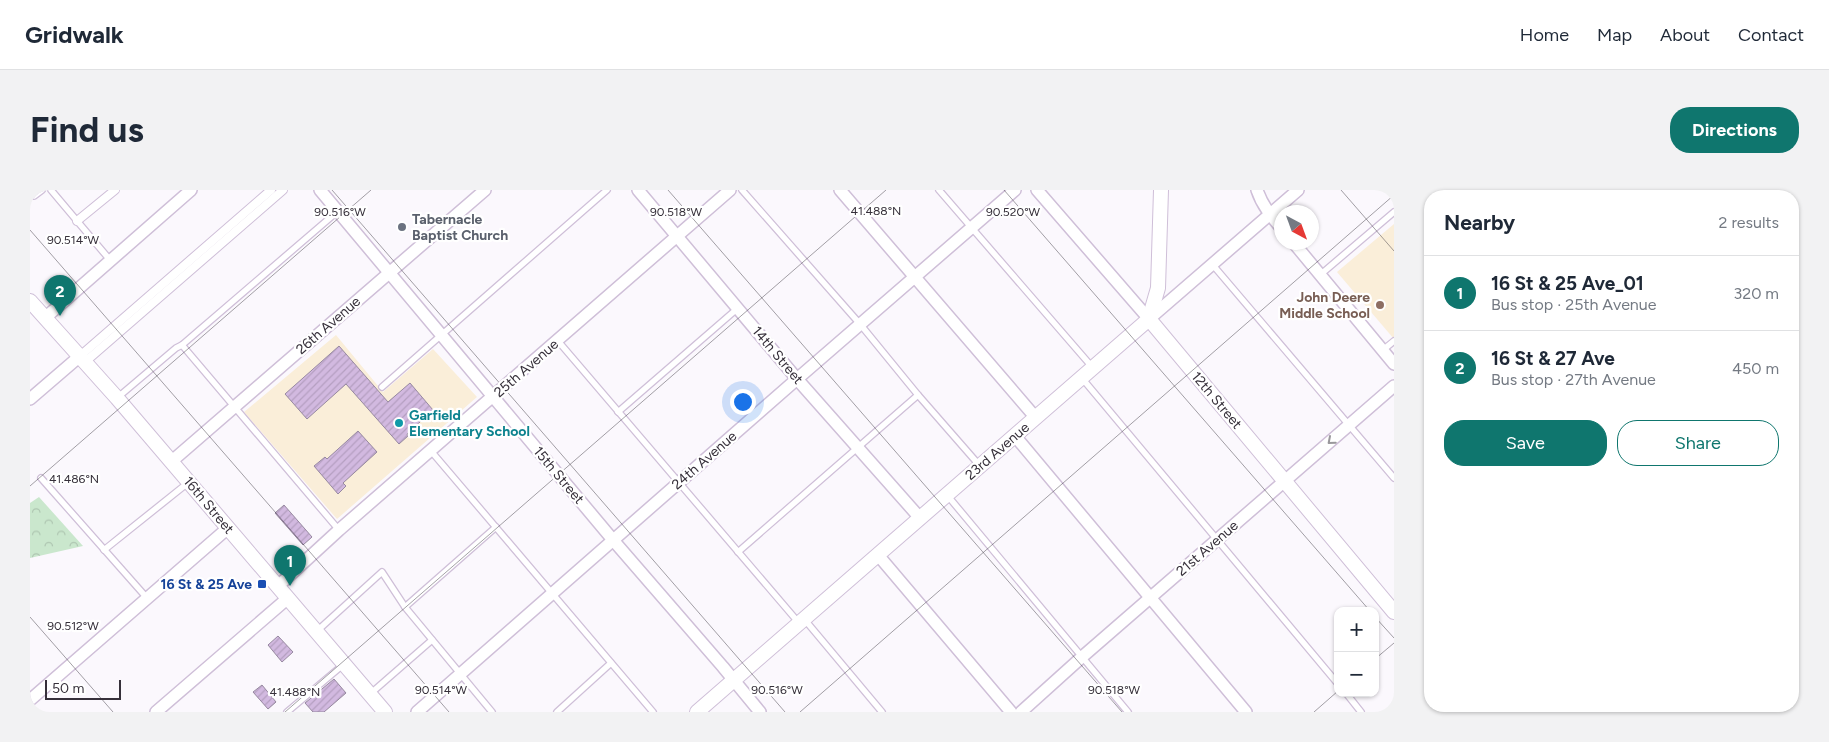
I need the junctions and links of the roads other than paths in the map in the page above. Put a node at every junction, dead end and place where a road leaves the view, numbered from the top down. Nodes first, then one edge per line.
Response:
1 (42, 190) edge
2 (51, 190) edge
3 (115, 190) edge
4 (191, 190) edge
5 (272, 190) edge
6 (283, 190) edge
7 (320, 190) edge
8 (485, 190) edge
9 (607, 190) edge
10 (638, 190) edge
11 (730, 190) edge
12 (742, 190) edge
13 (840, 190) edge
14 (939, 190) edge
15 (1015, 190) edge
16 (1037, 190) edge
17 (1161, 190) edge
18 (1257, 190) edge
19 (1298, 190) edge
20 (30, 196) edge
21 (338, 211) junction
22 (1394, 212) edge
23 (1270, 215) junction
24 (1274, 220) edge
25 (77, 221) junction
26 (972, 228) junction
27 (678, 236) junction
28 (1300, 250) edge
29 (110, 260) junction
30 (1212, 264) junction
31 (389, 273) junction
32 (1320, 275) junction
33 (914, 278) junction
34 (738, 308) junction
35 (37, 310) edge
36 (1149, 319) junction
37 (860, 324) junction
38 (442, 334) junction
39 (558, 341) junction
40 (1394, 341) edge
41 (182, 345) junction
42 (1383, 350) junction
43 (83, 359) junction
44 (1394, 364) edge
45 (1093, 368) junction
46 (1081, 377) junction
47 (797, 379) junction
48 (1394, 386) edge
49 (382, 387) dead end
50 (918, 395) junction
51 (494, 397) junction
52 (118, 398) junction
53 (30, 399) edge
54 (234, 407) junction
55 (618, 412) junction
56 (1036, 418) junction
57 (1350, 425) junction
58 (1015, 436) junction
59 (858, 447) junction
60 (431, 450) junction
61 (172, 462) junction
62 (980, 466) junction
63 (41, 478) dead end
64 (1394, 478) edge
65 (1284, 481) junction
66 (189, 482) junction
67 (678, 482) junction
68 (946, 495) junction
69 (920, 518) junction
70 (496, 527) junction
71 (228, 528) junction
72 (339, 530) junction
73 (613, 540) junction
74 (1217, 540) junction
75 (104, 550) junction
76 (738, 552) junction
77 (878, 555) junction
78 (278, 586) junction
79 (552, 594) junction
80 (147, 598) junction
81 (288, 598) junction
82 (1150, 598) junction
83 (405, 606) junction
84 (1394, 612) edge
85 (801, 621) junction
86 (316, 631) junction
87 (432, 640) junction
88 (1082, 657) junction
89 (611, 663) junction
90 (344, 664) junction
91 (460, 674) junction
92 (1334, 679) edge
93 (734, 680) junction
94 (370, 694) junction
95 (1349, 697) edge
96 (30, 700) edge
97 (156, 712) edge
98 (288, 712) edge
99 (385, 712) edge
100 (417, 712) edge
101 (492, 712) edge
102 (556, 712) edge
103 (653, 712) edge
104 (697, 712) edge
105 (760, 712) edge
106 (882, 712) edge
107 (1011, 712) edge
108 (1021, 712) edge
109 (1128, 712) edge
110 (1246, 712) edge
111 (1362, 712) edge

1 - 20 lane
2 - 25 lane
3 - 25 street
4 - 29 street
5 - 43 street
6 - 43 street
7 - 21 street, 15th Street
8 - 31 street, 26th Avenue
9 - 38 lane
10 - 27 street, 14th Street
11 - 27 street, 25th Avenue
12 - 37 lane
13 - 33 street
14 - 26 lane
15 - 26 street, 24th Avenue
16 - 36 street, 12th Street
17 - 36 street
18 - 23 street
19 - 23 street, 23rd Avenue
21 - 31 street, 15th Street
21 - 41 lane
22 - 32 lane
23 - 24 street
23 - 30 street, 23rd Avenue
25 - 29 lane
26 - 33 street, 24th Avenue
26 - 45 lane
27 - 34 street, 14th Street
27 - 39 street, 25th Avenue
28 - 32 street
29 - 35 street
30 - 36 street, 23rd Avenue
30 - 57 lane
31 - 38 street, 15th Street
31 - 54 street, 26th Avenue
32 - 42 street
33 - 37 street, 24th Avenue
33 - 56 street
34 - 47 street, 14th Street
34 - 55 lane
35 - 43 street, 16th Street
36 - 45 street, 23rd Avenue
36 - 65 street, 12th Street
37 - 47 street, 24th Avenue
37 - 50 lane
38 - 49 lane
38 - 51 street, 15th Street
39 - 51 street, 25th Avenue
39 - 55 lane
40 - 42 lane
41 - 52 lane
41 - 54 lane
42 - 44 street
43 - 52 street, 16th Street
43 - 53 street
45 - 46 street, 23rd Avenue
46 - 56 street, 23rd Avenue
46 - 74 lane
47 - 59 street, 14th Street
47 - 67 street, 24th Avenue
48 - 57 street, 21st Avenue
50 - 59 lane
50 - 62 lane
51 - 60 street, 25th Avenue
51 - 73 street, 15th Street
52 - 61 street, 16th Street
54 - 61 street, 26th Avenue
54 - 72 lane
55 - 67 lane
56 - 58 street, 23rd Avenue
57 - 64 lane
57 -> 65 street, 21st Avenue
58 - 62 street, 23rd Avenue
58 - 82 street
59 - 69 street, 14th Street
59 - 76 lane
60 - 70 lane
60 - 72 street, 25th Avenue
61 - 66 street, 16th Street
62 - 68 street, 23rd Avenue
63 - 75 lane
65 - 74 street, 21st Avenue
65 - 84 street, 12th Street
66 - 71 street, 16th Street
66 - 75 lane
67 - 73 street, 24th Avenue
67 - 76 lane
68 - 69 street, 23rd Avenue
68 - 88 lane
69 - 77 street, 23rd Avenue
70 - 79 lane
70 - 83 lane
71 - 78 street, 16th Street
71 - 80 street
72 - 78 street, 25th Avenue
73 - 79 street, 24th Avenue
73 - 93 street, 15th Street
74 - 82 street, 21st Avenue
74 - 92 lane
75 - 80 lane
76 - 85 lane
77 - 85 street, 23rd Avenue
77 - 107 street
78 - 81 street, 16th Street
79 - 89 lane
79 - 91 street, 24th Avenue
80 - 96 street
81 - 86 street, 16th Street
81 - 97 street
82 - 88 street, 21st Avenue
82 - 110 street
83 - 86 lane
83 - 87 lane
85 - 93 street, 23rd Avenue
85 - 106 lane
86 - 90 street, 16th Street
87 - 91 lane
87 - 94 lane
88 - 108 street, 21st Avenue
88 - 109 lane
89 - 102 lane
89 - 103 lane
90 - 94 street, 16th Street
90 - 98 lane
91 - 100 street, 24th Avenue
91 - 101 lane
93 - 104 street, 23rd Avenue
93 - 105 street, 15th Street
94 - 99 street, 16th Street
95 - 111 lane

